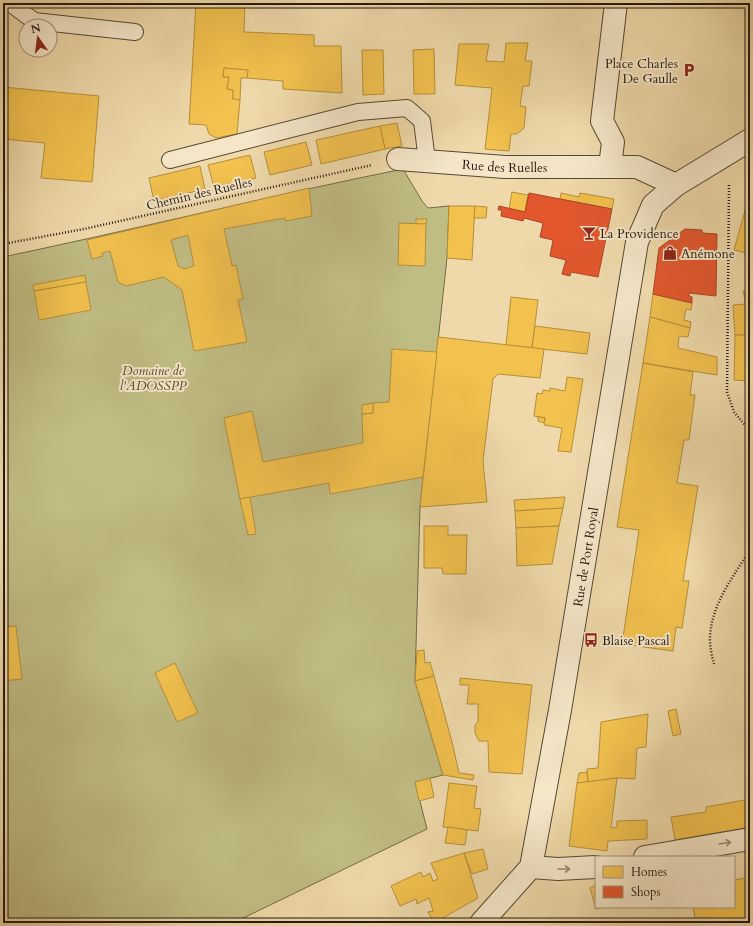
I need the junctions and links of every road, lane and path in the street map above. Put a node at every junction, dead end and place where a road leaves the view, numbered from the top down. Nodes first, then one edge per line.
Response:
1 (10, 3) edge
2 (616, 3) edge
3 (135, 32) dead end
4 (750, 140) edge
5 (722, 157) junction
6 (398, 159) joint
7 (170, 160) dead end
8 (427, 161) junction
9 (610, 166) junction
10 (676, 185) junction
11 (3, 244) edge
12 (750, 431) edge
13 (750, 550) edge
14 (714, 664) dead end
15 (750, 839) edge
16 (651, 856) edge
17 (532, 867) junction
18 (595, 868) edge
19 (481, 923) edge

1 - 3 lane
2 - 9 street
4 - 5 street, Rue de Port Royal
5 - 10 street, Rue de Port Royal
5 - 12 path
6 - 8 street, Rue des Ruelles
6 - 11 path, Chemin des Ruelles
7 - 8 lane
8 - 9 street, Rue des Ruelles
9 - 10 street, Rue des Ruelles
10 - 17 street, Rue de Port Royal
13 - 14 path
16 -> 15 street
17 -> 18 street
17 - 19 street

